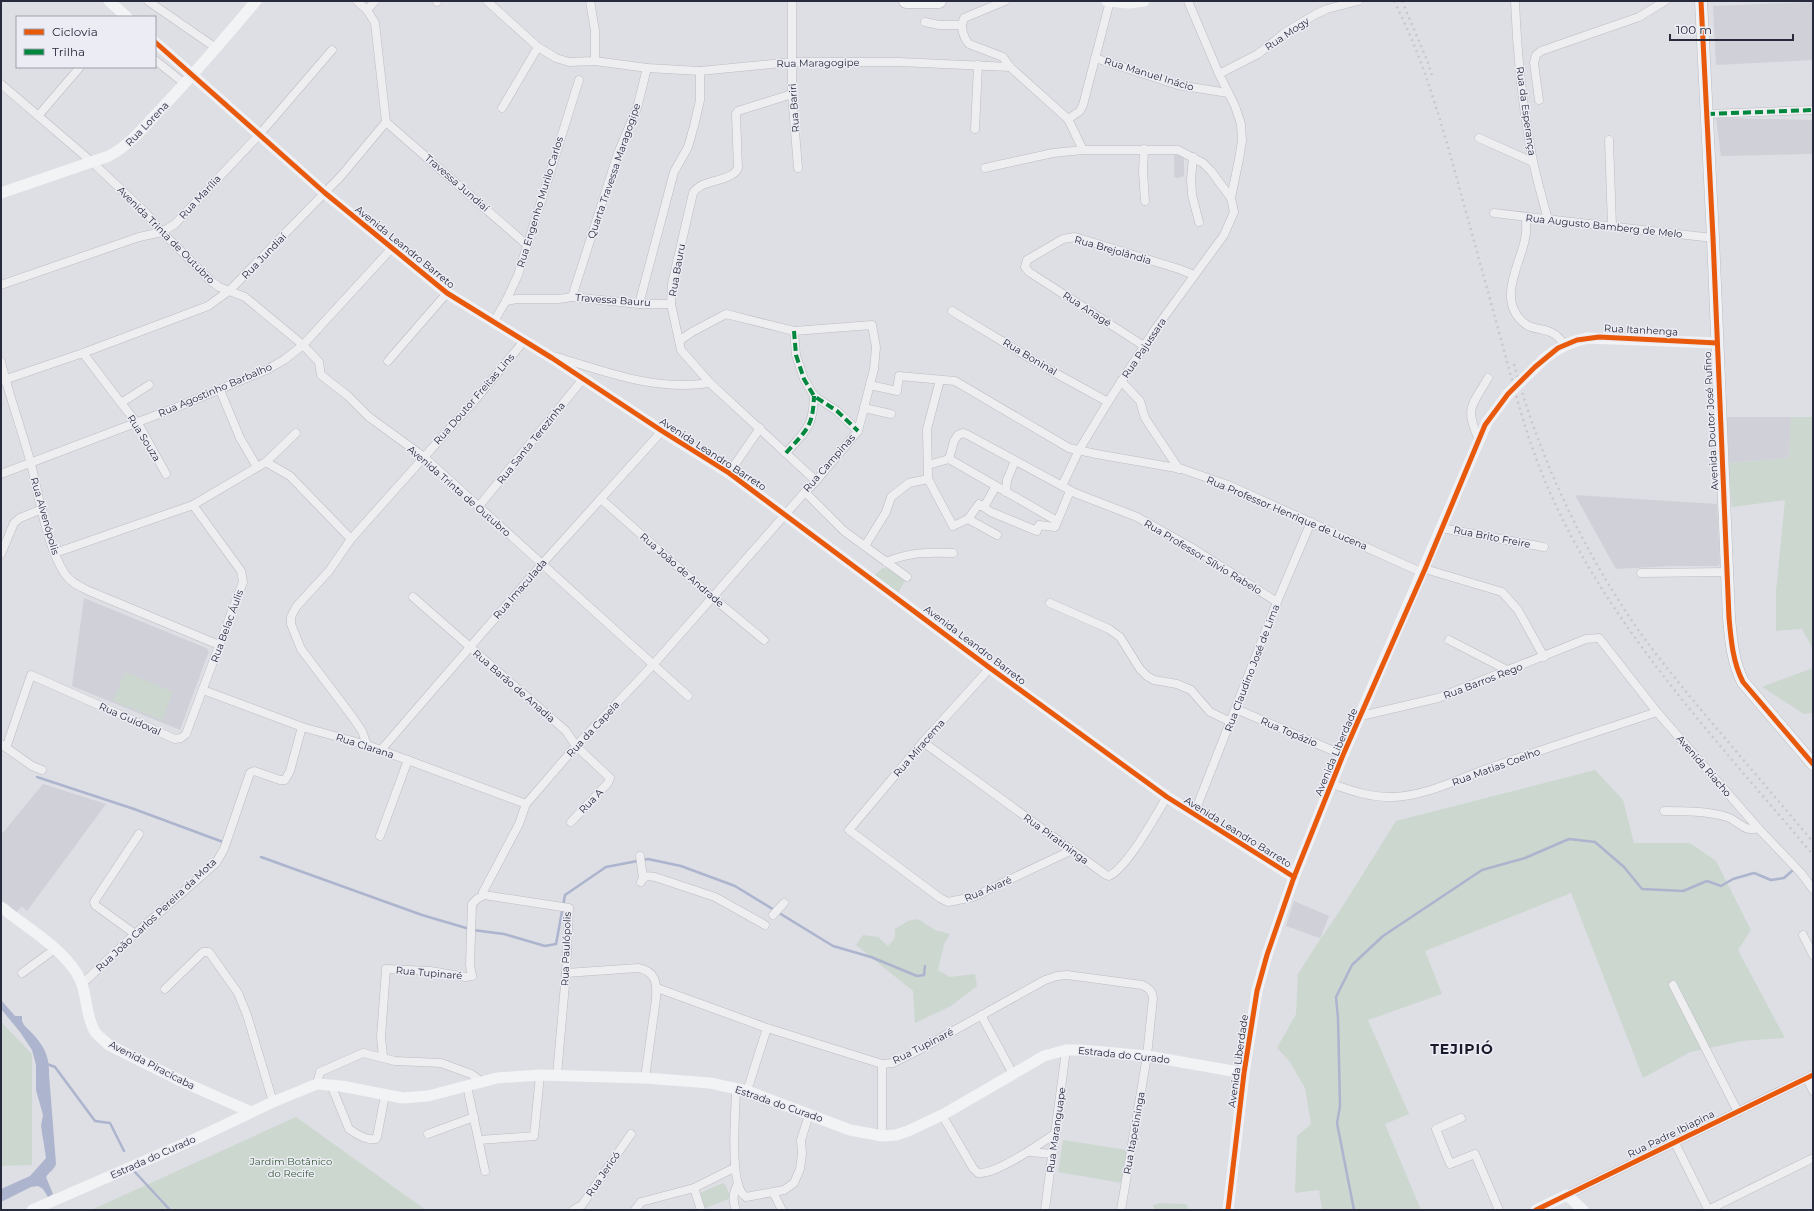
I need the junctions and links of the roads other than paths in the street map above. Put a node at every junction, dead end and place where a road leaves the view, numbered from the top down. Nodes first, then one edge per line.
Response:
1 (109, 1) edge
2 (148, 1) edge
3 (256, 1) edge
4 (357, 1) edge
5 (375, 1) edge
6 (487, 1) edge
7 (590, 1) edge
8 (792, 1) edge
9 (906, 1) edge
10 (939, 1) edge
11 (1005, 1) edge
12 (1109, 1) edge
13 (1144, 1) edge
14 (1188, 1) edge
15 (1358, 1) edge
16 (1515, 1) edge
17 (1665, 1) edge
18 (1701, 1) edge
19 (367, 10) junction
20 (126, 16) edge
21 (925, 22) dead end
22 (962, 25) junction
23 (156, 43) edge
24 (538, 47) junction
25 (216, 48) junction
26 (332, 50) dead end
27 (1095, 58) junction
28 (156, 61) edge
29 (595, 61) junction
30 (792, 62) junction
31 (978, 65) junction
32 (1010, 67) junction
33 (79, 68) edge
34 (647, 68) junction
35 (700, 71) junction
36 (1219, 74) junction
37 (192, 75) junction
38 (579, 80) dead end
39 (1, 84) edge
40 (185, 84) junction
41 (1228, 93) junction
42 (792, 94) junction
43 (1539, 100) dead end
44 (502, 108) dead end
45 (1813, 110) edge
46 (1707, 114) junction
47 (38, 116) junction
48 (1068, 120) junction
49 (386, 122) junction
50 (975, 129) dead end
51 (259, 135) junction
52 (1479, 138) dead end
53 (1609, 140) dead end
54 (1144, 149) junction
55 (1083, 150) junction
56 (1193, 157) junction
57 (92, 162) junction
58 (1533, 162) junction
59 (798, 168) dead end
60 (985, 168) dead end
61 (1, 193) edge
62 (325, 193) junction
63 (1231, 198) junction
64 (1145, 201) dead end
65 (1494, 213) dead end
66 (1526, 217) junction
67 (1548, 220) junction
68 (1199, 222) dead end
69 (1612, 226) junction
70 (162, 232) junction
71 (1713, 238) junction
72 (527, 245) junction
73 (392, 248) junction
74 (1029, 272) joint
75 (1194, 276) junction
76 (1, 285) edge
77 (230, 290) junction
78 (447, 293) junction
79 (572, 296) junction
80 (506, 301) junction
81 (639, 304) junction
82 (671, 304) junction
83 (952, 311) dead end
84 (494, 321) junction
85 (794, 331) junction
86 (524, 341) junction
87 (679, 341) junction
88 (1717, 343) junction
89 (303, 345) junction
90 (1565, 345) junction
91 (1144, 346) junction
92 (83, 353) junction
93 (552, 358) junction
94 (388, 361) dead end
95 (1, 362) edge
96 (1488, 378) dead end
97 (583, 379) junction
98 (3, 380) edge
99 (940, 380) junction
100 (1121, 381) junction
101 (710, 383) junction
102 (149, 385) dead end
103 (870, 385) junction
104 (220, 390) junction
105 (814, 396) junction
106 (1108, 402) junction
107 (121, 403) junction
108 (864, 408) junction
109 (891, 414) dead end
110 (136, 423) junction
111 (760, 428) junction
112 (662, 431) junction
113 (858, 431) junction
114 (296, 433) dead end
115 (1479, 440) junction
116 (1079, 450) junction
117 (786, 453) junction
118 (424, 457) junction
119 (949, 459) junction
120 (1015, 461) junction
121 (266, 462) junction
122 (31, 463) junction
123 (928, 465) junction
124 (258, 467) junction
125 (1179, 469) junction
126 (729, 473) junction
127 (1, 474) edge
128 (166, 474) dead end
129 (928, 479) junction
130 (816, 481) junction
131 (996, 486) junction
132 (1062, 486) junction
133 (1070, 491) junction
134 (805, 492) junction
135 (1006, 492) junction
136 (601, 499) junction
137 (193, 505) junction
138 (479, 506) junction
139 (984, 507) junction
140 (42, 510) junction
141 (786, 514) junction
142 (968, 519) junction
143 (1056, 522) junction
144 (1311, 522) junction
145 (1441, 528) junction
146 (996, 535) dead end
147 (351, 539) junction
148 (866, 546) junction
149 (1544, 548) dead end
150 (55, 553) junction
151 (953, 553) dead end
152 (1, 554) edge
153 (886, 562) junction
154 (542, 564) junction
155 (1424, 571) junction
156 (1727, 572) junction
157 (1641, 573) dead end
158 (907, 577) dead end
159 (413, 597) dead end
160 (712, 597) junction
161 (1277, 602) junction
162 (1050, 603) dead end
163 (1601, 639) joint
164 (764, 640) dead end
165 (1449, 640) dead end
166 (219, 645) junction
167 (469, 647) junction
168 (1544, 657) junction
169 (652, 666) junction
170 (990, 668) junction
171 (1509, 671) junction
172 (203, 690) junction
173 (688, 696) dead end
174 (1236, 709) junction
175 (1657, 712) junction
176 (1361, 716) junction
177 (1231, 722) junction
178 (302, 727) junction
179 (923, 742) junction
180 (367, 745) junction
181 (4, 746) edge
182 (576, 746) junction
183 (381, 750) junction
184 (1343, 755) junction
185 (408, 760) junction
186 (1813, 764) edge
187 (42, 770) dead end
188 (610, 779) joint
189 (1332, 784) junction
190 (1167, 797) junction
191 (526, 804) junction
192 (1664, 811) dead end
193 (1194, 814) junction
194 (571, 822) dead end
195 (1758, 828) junction
196 (849, 830) joint
197 (139, 834) dead end
198 (380, 836) dead end
199 (1072, 850) junction
200 (640, 860) dead end
201 (1294, 877) junction
202 (1813, 889) edge
203 (484, 895) junction
204 (784, 903) dead end
205 (1, 907) edge
206 (772, 915) dead end
207 (765, 925) dead end
208 (135, 934) junction
209 (1803, 935) dead end
210 (55, 949) junction
211 (1813, 955) edge
212 (22, 973) dead end
213 (566, 973) junction
214 (472, 976) joint
215 (83, 983) junction
216 (1673, 985) dead end
217 (657, 988) junction
218 (165, 989) dead end
219 (981, 1015) junction
220 (767, 1028) junction
221 (1066, 1050) junction
222 (1147, 1056) junction
223 (383, 1057) junction
224 (882, 1064) junction
225 (1244, 1073) junction
226 (1013, 1074) junction
227 (540, 1075) junction
228 (557, 1075) junction
229 (1810, 1077) edge
230 (645, 1078) junction
231 (482, 1082) junction
232 (317, 1084) junction
233 (331, 1085) junction
234 (467, 1086) junction
235 (742, 1090) junction
236 (1813, 1091) edge
237 (386, 1095) junction
238 (273, 1102) junction
239 (251, 1112) junction
240 (1738, 1112) junction
241 (809, 1115) junction
242 (942, 1115) junction
243 (474, 1117) junction
244 (1461, 1118) dead end
245 (1056, 1133) junction
246 (428, 1134) dead end
247 (631, 1134) dead end
248 (882, 1136) junction
249 (479, 1140) junction
250 (1674, 1142) junction
251 (1029, 1152) junction
252 (1053, 1154) junction
253 (1813, 1158) edge
254 (734, 1168) junction
255 (485, 1170) dead end
256 (738, 1184) junction
257 (694, 1188) junction
258 (773, 1192) junction
259 (1567, 1195) junction
260 (32, 1210) edge
261 (572, 1210) edge
262 (635, 1210) edge
263 (701, 1210) edge
264 (736, 1210) edge
265 (782, 1210) edge
266 (1045, 1210) edge
267 (1121, 1210) edge
268 (1228, 1210) edge
269 (1499, 1210) edge
270 (1536, 1210) edge
271 (1583, 1210) edge

1 - 20 main road
2 - 25 street
3 - 25 main road, Rua Lorena
4 - 19 street
5 - 19 street
6 - 24 street, Rua Maragogipe
7 - 29 street
8 - 30 street, Rua Bariri
9 - 10 highway
11 - 22 street
12 - 13 main road
12 - 27 street
14 - 36 street
15 - 36 street, Rua Mogy
16 - 58 street, Rua da Esperança
17 - 43 street
18 - 46 main road, Avenida Doutor José Rufino
19 - 49 street
21 - 22 street
22 - 32 street
23 - 37 main road, Avenida Leandro Barreto
24 - 29 street, Rua Maragogipe
24 - 44 street
25 - 37 main road, Rua Lorena
26 - 51 street, Rua Marília
27 - 41 street, Rua Manuel Inácio
27 - 48 street
28 - 40 street
29 - 34 street, Rua Maragogipe
30 - 31 street, Rua Maragogipe
30 - 35 street, Rua Maragogipe
30 - 42 street, Rua Bariri
31 - 32 street, Rua Maragogipe
31 - 50 street
32 - 48 street
33 - 47 street
34 - 35 street, Rua Maragogipe
34 - 79 street, Quarta Travessa Maragogipe
35 - 81 street
36 - 41 street
37 - 40 main road, Rua Lorena
37 - 51 main road, Avenida Leandro Barreto
38 - 72 street, Rua Engenho Murilo Carlos
39 - 47 street, Avenida Trinta de Outubro
40 - 57 main road, Rua Lorena
41 - 63 street
42 - 59 street, Rua Bariri
42 - 82 street, Rua Bauru
45 - 46 street
46 - 71 main road, Avenida Doutor José Rufino
47 - 57 street, Avenida Trinta de Outubro
48 - 55 street
49 - 62 street, Rua Jundiaí
49 - 72 street, Travessa Jundiaí
51 - 62 main road, Avenida Leandro Barreto
51 - 70 street, Rua Marília
52 - 58 street
53 - 69 street
54 - 55 street
54 - 56 street
54 - 64 street
55 - 60 street
56 - 63 street
56 - 68 street
57 - 61 main road, Rua Lorena
57 - 70 street, Avenida Trinta de Outubro
58 - 67 street, Rua da Esperança
62 - 73 main road, Avenida Leandro Barreto
62 - 77 street, Rua Jundiaí
63 - 75 street, Rua Pajussara
65 - 66 street, Rua Augusto Bamberg de Melo
66 - 67 street, Rua Augusto Bamberg de Melo
66 - 90 street
67 - 69 street, Rua Augusto Bamberg de Melo
69 - 71 street, Rua Augusto Bamberg de Melo
70 - 76 street, Rua Marília
70 - 77 street, Avenida Trinta de Outubro
71 - 88 main road, Avenida Doutor José Rufino
72 - 80 street, Rua Engenho Murilo Carlos
73 - 78 main road, Avenida Leandro Barreto
73 - 89 street, Rua Agostinho Barbalho
74 - 75 street, Rua Brejolândia
74 - 91 street, Rua Anagé
75 - 91 street, Rua Pajussara
77 - 89 street, Avenida Trinta de Outubro
77 - 92 street, Rua Jundiaí
78 - 84 main road, Avenida Leandro Barreto
78 - 94 street
79 - 80 street, Travessa Bauru
79 - 81 street, Travessa Bauru
80 - 84 street, Rua Engenho Murilo Carlos
81 - 82 street, Travessa Bauru
82 - 87 street, Rua Bauru
83 - 106 street, Rua Boninal
84 - 86 main road, Avenida Leandro Barreto
85 - 87 street
85 - 103 street, Rua Campinas
85 - 105 street
86 - 93 main road, Avenida Leandro Barreto
86 - 118 street, Rua Doutor Freitas Lins
87 - 101 street, Rua Bauru
88 - 90 main road, Rua Itanhenga
88 - 156 main road, Avenida Doutor José Rufino
89 - 104 street, Rua Agostinho Barbalho
89 - 118 street, Avenida Trinta de Outubro
90 - 115 main road, Avenida Liberdade, bridge
91 - 100 street, Rua Pajussara
92 - 98 street, Rua Jundiaí
92 - 107 street, Rua Souza
93 - 97 main road, Avenida Leandro Barreto
93 - 101 street
95 - 98 street, Rua Alvenópolis
96 - 115 street
97 - 112 main road, Avenida Leandro Barreto
97 - 138 street, Rua Santa Terezinha
98 - 122 street, Rua Alvenópolis
99 - 103 street, Rua Professor Henrique de Lucena
99 - 116 street, Rua Professor Henrique de Lucena
99 - 123 street
100 - 106 street, Rua Pajussara
100 - 125 street
101 - 111 street, Rua Bauru
102 - 107 street
103 - 108 street, Rua Campinas
104 - 110 street, Rua Agostinho Barbalho
104 - 124 street
105 - 113 street
105 - 117 street
106 - 116 street, Rua Pajussara
107 - 110 street, Rua Souza
108 - 109 street
108 - 113 street, Rua Campinas
110 - 122 street, Rua Agostinho Barbalho
110 - 128 street, Rua Souza
111 - 117 street, Rua Bauru
111 - 126 street
112 - 126 main road, Avenida Leandro Barreto
112 - 136 street, Rua Imaculada
113 - 130 street, Rua Campinas
114 - 121 street
115 - 145 main road, Avenida Liberdade
116 - 125 street, Rua Professor Henrique de Lucena
116 - 132 street, Rua Pajussara
117 - 130 street, Rua Bauru
118 - 138 street, Avenida Trinta de Outubro
118 - 147 street, Rua Doutor Freitas Lins
119 - 120 street, Rua Professor Sílvio Rabelo
119 - 123 street
119 - 131 street
120 - 132 street, Rua Professor Sílvio Rabelo
120 - 135 street
121 - 124 street
121 - 147 street
122 - 127 street, Rua Agostinho Barbalho
122 - 140 street, Rua Alvenópolis
123 - 129 street
124 - 137 street
125 - 144 street, Rua Professor Henrique de Lucena
126 - 141 main road, Avenida Leandro Barreto
129 - 142 street
129 - 148 street
130 - 134 street, Rua Campinas
131 - 135 street
131 - 139 street
132 - 133 street, Rua Professor Sílvio Rabelo
133 - 143 street
133 - 161 street, Rua Professor Sílvio Rabelo
134 - 141 street, Rua Campinas
134 - 148 street
135 - 143 street
136 - 154 street, Rua Imaculada
136 - 160 street, Rua João de Andrade
137 - 150 street
137 - 166 street, Rua Belac Áulis
138 - 154 street, Avenida Trinta de Outubro
139 - 142 street
139 - 143 street
140 - 150 street, Rua Alvenópolis
140 - 152 street
141 - 160 street, Rua da Capela
141 - 170 main road, Avenida Leandro Barreto
142 - 146 street
144 - 155 street, Rua Professor Henrique de Lucena
144 - 161 street, Rua Claudino José de Lima
145 - 149 street, Rua Brito Freire
145 - 155 main road, Avenida Liberdade
147 - 180 street, Rua Doutor Freitas Lins
148 - 153 street
150 - 166 street, Rua Alvenópolis
151 - 153 street
153 - 158 street
154 - 167 street, Rua Imaculada
154 - 169 street, Avenida Trinta de Outubro
155 - 168 street, Rua Professor Henrique de Lucena
155 - 176 main road, Avenida Liberdade
156 - 157 street
156 - 186 main road, Avenida Doutor José Rufino
159 - 167 street, Rua Barão de Anadia
160 - 164 street, Rua João de Andrade
160 - 169 street, Rua da Capela
161 - 174 street, Rua Claudino José de Lima
162 - 177 street
163 - 168 street, Rua Barros Rego
163 - 175 street, Avenida Riacho
165 - 171 street
166 - 172 street, Rua Belac Áulis
167 - 182 street, Rua Barão de Anadia
167 - 183 street, Rua Imaculada
168 - 171 street, Rua Barros Rego
169 - 173 street, Avenida Trinta de Outubro
169 - 182 street, Rua da Capela
170 - 179 street, Rua Miracema
170 - 190 main road, Avenida Leandro Barreto
171 - 176 street, Rua Barros Rego
172 - 178 street, Rua Clarana
172 - 181 street, Rua Guidoval
174 - 177 street, Rua Claudino José de Lima
174 - 184 street, Rua Topázio
175 - 189 street, Rua Matias Coelho
175 - 195 street, Avenida Riacho
176 - 184 main road, Avenida Liberdade
177 - 193 street, Rua Claudino José de Lima
178 - 180 street, Rua Clarana
178 - 208 street, Rua João Carlos Pereira da Mota
179 - 196 street, Rua Miracema
179 - 199 street, Rua Piratininga
180 - 183 street, Rua Clarana
181 - 187 street
182 - 188 street, Rua Barão de Anadia
182 - 191 street, Rua da Capela
183 - 185 street, Rua Clarana
184 - 189 main road, Avenida Liberdade
185 - 191 street, Rua Clarana
185 - 198 street
188 - 194 street, Rua A
189 - 201 main road, Avenida Liberdade
190 - 193 main road, Avenida Leandro Barreto
190 - 199 street, Rua Piratininga
191 - 203 street, Rua da Capela
192 - 195 street
193 - 201 main road, Avenida Leandro Barreto
195 - 202 street, Avenida Riacho
196 - 199 street, Rua Avaré
197 - 208 street
200 - 207 street
201 - 225 main road, Avenida Liberdade
203 - 213 street, Rua Paulópolis
203 - 214 street, Rua da Capela
204 - 206 street
205 - 210 main road, Avenida Piracicaba
208 - 215 street, Rua João Carlos Pereira da Mota
209 - 211 street
210 - 212 street
210 - 215 main road, Avenida Piracicaba
213 - 217 street
213 - 228 street, Rua Paulópolis
214 - 223 street, Rua Tupinaré
215 - 239 main road, Avenida Piracicaba
216 - 240 street
217 - 220 street, Rua Tupinaré
217 - 230 street
218 - 238 street
219 - 222 street, Rua Tupinaré
219 - 224 street, Rua Tupinaré
219 - 226 street
220 - 224 street, Rua Tupinaré
220 - 235 street
221 - 222 main road, Estrada do Curado
221 - 226 main road, Estrada do Curado
221 - 245 street, Rua Maranguape
222 - 225 main road, Estrada do Curado
222 - 267 street, Rua Itapetininga
223 - 231 street
223 - 232 street
224 - 248 street
225 - 268 main road, Avenida Liberdade
226 - 242 main road, Estrada do Curado
227 - 228 main road, Estrada do Curado
227 - 231 main road, Estrada do Curado
227 - 249 street
228 - 230 main road, Estrada do Curado
229 - 236 street
229 - 240 street, Rua Padre Ibiapina
230 - 235 main road, Estrada do Curado
231 - 234 main road, Estrada do Curado
232 - 233 main road, Estrada do Curado
232 - 238 main road, Estrada do Curado
233 - 237 main road, Estrada do Curado
233 - 237 street
234 - 237 main road, Estrada do Curado
234 - 243 street
235 - 241 main road, Estrada do Curado
235 - 254 street
238 - 239 main road, Estrada do Curado
239 - 260 main road, Estrada do Curado
240 - 250 street, Rua Padre Ibiapina
241 - 248 main road, Estrada do Curado
241 - 258 street
242 - 248 main road, Estrada do Curado
242 - 251 street
243 - 246 street
243 - 249 street
244 - 269 street
245 - 251 street
245 - 252 street, Rua Maranguape
247 - 261 street, Rua Jericó
249 - 255 street
250 - 253 street
250 - 259 street, Rua Padre Ibiapina
251 - 252 street
252 - 266 street, Rua Maranguape
254 - 256 street
254 - 257 street
256 - 258 street
256 - 264 street
257 - 262 street
257 - 263 street
258 - 265 street
259 - 270 main road, Rua Padre Ibiapina
259 - 271 main road

